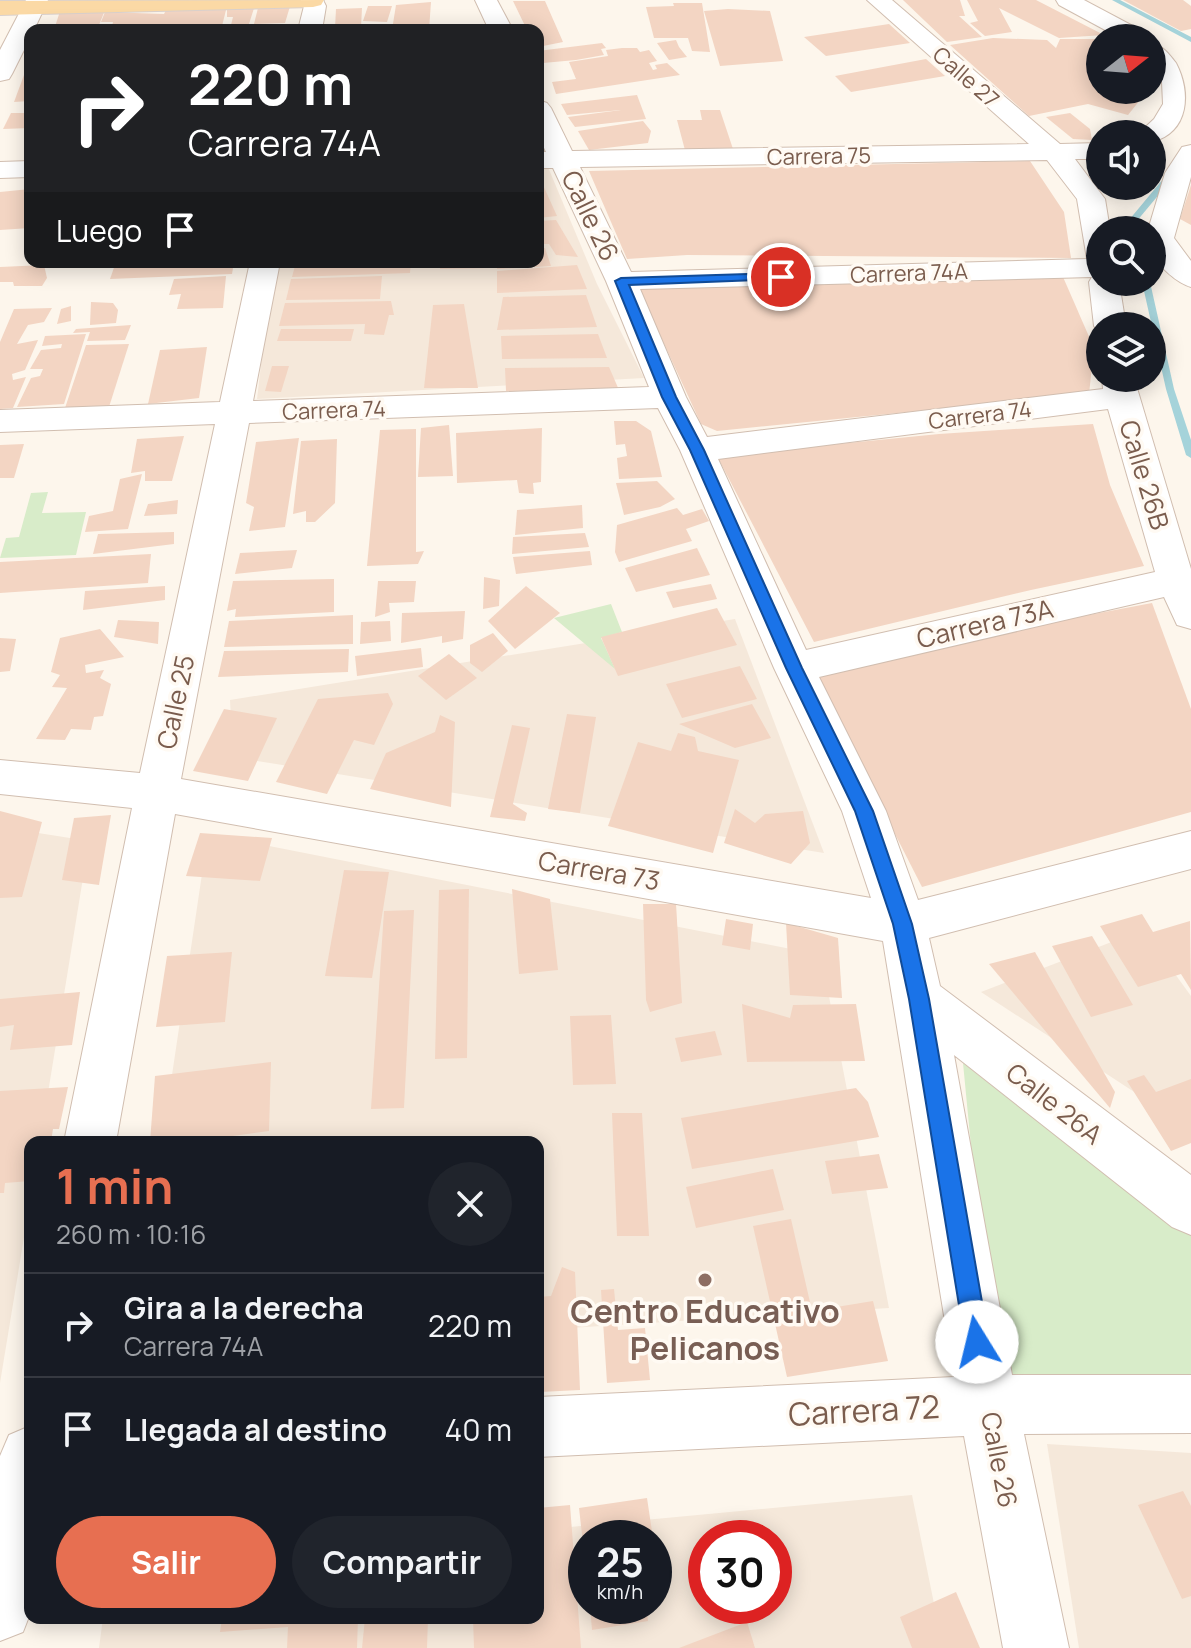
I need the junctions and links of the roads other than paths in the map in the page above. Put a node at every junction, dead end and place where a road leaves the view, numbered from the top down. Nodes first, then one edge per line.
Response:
1 (313, 0) edge
2 (486, 0) edge
3 (878, 0) edge
4 (1067, 0) edge
5 (35, 4) edge
6 (0, 8) edge
7 (25, 24) edge
8 (311, 24) edge
9 (498, 24) edge
10 (1112, 24) edge
11 (24, 26) edge
12 (1166, 66) edge
13 (0, 74) edge
14 (1166, 124) edge
15 (544, 134) edge
16 (1086, 152) edge
17 (1055, 153) junction
18 (1191, 153) edge
19 (550, 160) edge
20 (24, 169) edge
21 (0, 170) edge
22 (1094, 216) edge
23 (1166, 222) edge
24 (1191, 233) edge
25 (1166, 237) edge
26 (1166, 249) edge
27 (264, 268) edge
28 (1086, 268) edge
29 (1191, 278) edge
30 (621, 281) junction
31 (1092, 392) edge
32 (1120, 392) edge
33 (669, 397) junction
34 (235, 413) junction
35 (0, 421) edge
36 (697, 450) junction
37 (1183, 598) edge
38 (794, 668) junction
39 (0, 777) edge
40 (157, 793) junction
41 (1191, 850) edge
42 (903, 924) junction
43 (919, 999) junction
44 (91, 1136) edge
45 (1191, 1208) edge
46 (1191, 1404) edge
47 (988, 1405) junction
48 (544, 1427) edge
49 (24, 1454) edge
50 (0, 1455) edge
51 (24, 1485) edge
52 (0, 1609) edge
53 (1036, 1648) edge

1 - 5 main road
1 - 8 street
2 - 9 street
3 - 17 street, Calle 27
4 - 10 street
5 - 6 main road
5 - 7 street
11 - 13 street
12 - 14 street
15 - 19 street, Calle 26
16 - 17 street, Carrera 75
17 - 19 street, Carrera 75
17 - 22 street
18 - 23 street
19 - 30 street, Calle 26
20 - 21 street
24 - 25 street
26 - 29 street
27 - 34 street, Calle 25
28 - 30 street, Carrera 74A
30 - 33 street, Calle 26
31 - 36 street, Carrera 74
32 - 37 street, Calle 26B
33 - 34 street, Carrera 74
33 - 36 street, Calle 26
34 - 35 street, Carrera 74
34 - 40 street, Calle 25
36 - 38 street, Calle 26
37 - 38 street, Carrera 73A
38 - 42 street, Calle 26
39 - 40 street, Carrera 73
40 - 42 street, Carrera 73
40 - 44 street, Calle 25
41 - 42 street, Carrera 73
42 - 43 street, Calle 26
43 - 45 street, Calle 26A
43 - 47 street, Calle 26
46 - 47 street, Carrera 72
47 - 48 street, Carrera 72
47 - 53 street, Calle 26
49 - 50 street
51 - 52 street

